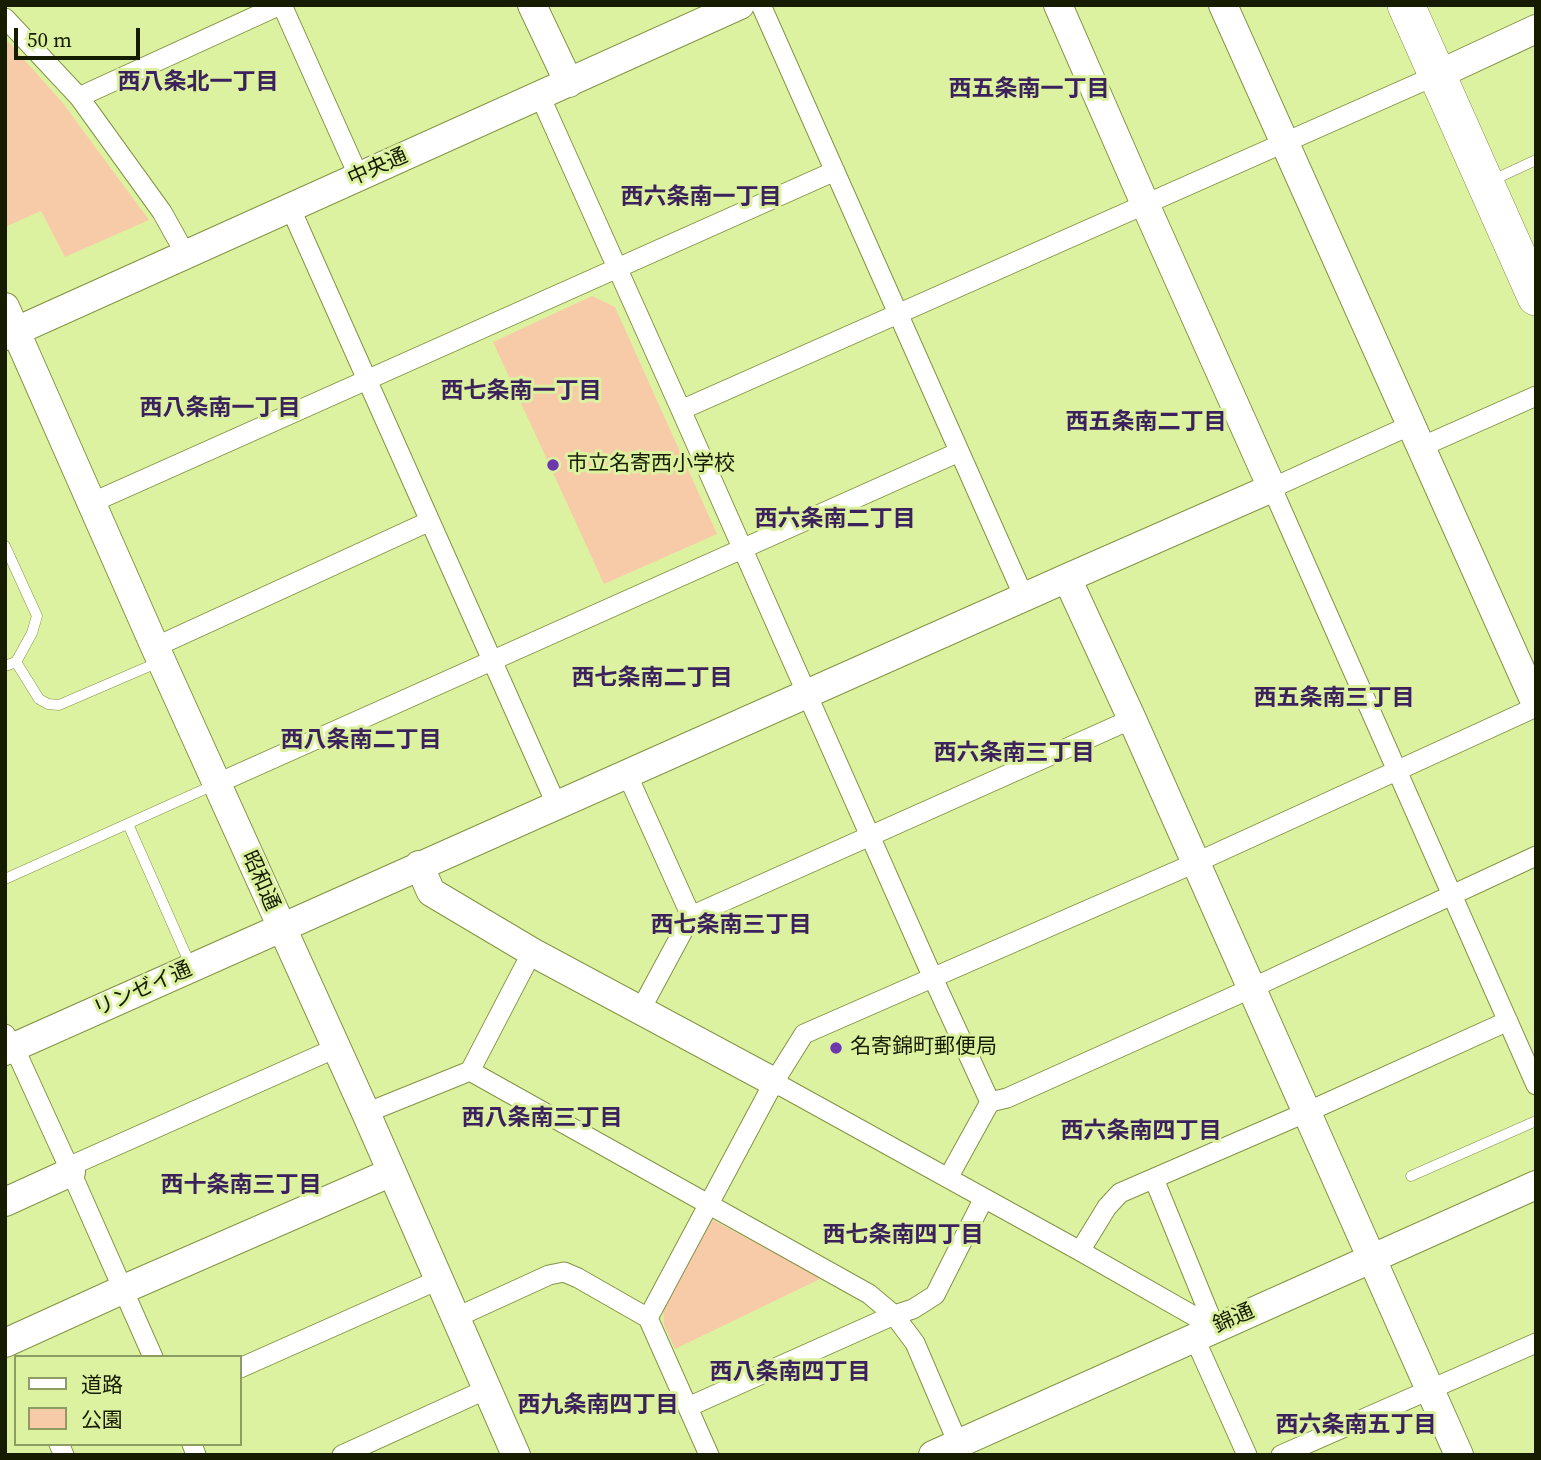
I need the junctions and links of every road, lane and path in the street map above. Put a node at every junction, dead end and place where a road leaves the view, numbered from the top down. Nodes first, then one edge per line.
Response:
1 (281, 5) edge
2 (533, 5) edge
3 (740, 5) edge
4 (761, 5) edge
5 (1058, 5) edge
6 (1223, 5) edge
7 (1406, 5) edge
8 (5, 18) edge
9 (1536, 29) edge
10 (1437, 75) junction
11 (569, 83) junction
12 (540, 96) junction
13 (79, 97) junction
14 (1285, 142) junction
15 (1536, 160) edge
16 (835, 171) junction
17 (359, 177) junction
18 (1486, 183) junction
19 (1145, 204) junction
20 (290, 208) junction
21 (186, 255) junction
22 (618, 269) junction
23 (1536, 297) edge
24 (899, 313) junction
25 (9, 325) edge
26 (367, 380) junction
27 (1536, 396) edge
28 (681, 410) junction
29 (1416, 436) junction
30 (959, 452) junction
31 (1272, 488) junction
32 (91, 503) junction
33 (430, 521) junction
34 (5, 546) edge
35 (742, 548) junction
36 (8, 561) edge
37 (1067, 578) junction
38 (1024, 597) junction
39 (158, 654) junction
40 (491, 660) junction
41 (10, 664) edge
42 (807, 694) junction
43 (1536, 706) edge
44 (1132, 719) junction
45 (1397, 770) junction
46 (627, 774) junction
47 (216, 784) junction
48 (557, 806) junction
49 (128, 824) junction
50 (870, 836) junction
51 (1536, 856) edge
52 (1195, 863) junction
53 (419, 865) junction
54 (5, 879) edge
55 (1453, 895) junction
56 (691, 916) junction
57 (281, 928) junction
58 (532, 951) junction
59 (192, 968) junction
60 (933, 978) junction
61 (1252, 988) junction
62 (641, 1010) junction
63 (1508, 1021) junction
64 (8, 1044) edge
65 (336, 1048) junction
66 (470, 1071) junction
67 (774, 1082) junction
68 (1536, 1085) edge
69 (990, 1102) junction
70 (1307, 1112) junction
71 (366, 1114) junction
72 (1536, 1121) edge
73 (70, 1170) junction
74 (392, 1172) junction
75 (1411, 1176) dead end
76 (948, 1178) junction
77 (1154, 1179) junction
78 (1536, 1185) edge
79 (984, 1198) junction
80 (5, 1202) edge
81 (709, 1206) junction
82 (1080, 1251) junction
83 (1371, 1259) junction
84 (438, 1280) junction
85 (124, 1289) junction
86 (894, 1315) junction
87 (455, 1318) junction
88 (648, 1318) junction
89 (1205, 1332) junction
90 (1536, 1343) edge
91 (12, 1347) edge
92 (152, 1355) edge
93 (242, 1367) edge
94 (487, 1389) junction
95 (1430, 1389) junction
96 (688, 1407) junction
97 (951, 1451) edge
98 (342, 1455) edge
99 (516, 1455) edge
100 (709, 1455) edge
101 (1247, 1455) edge
102 (1282, 1455) edge
103 (1459, 1455) edge

1 - 13 street
1 - 17 street
2 - 11 street
3 - 11 street, 中央通
4 - 16 street
5 - 19 street
6 - 14 street
7 - 10 highway
8 - 13 street
9 - 10 street
10 - 14 street
10 - 18 highway
11 - 12 street, 中央通
12 - 17 street, 中央通
12 - 22 street
13 - 21 street
14 - 19 street
14 - 29 street
15 - 18 lane
16 - 22 street
16 - 24 street
17 - 20 street, 中央通
18 - 23 highway
19 - 24 street
19 - 31 street
20 - 21 street, 中央通
20 - 26 street
21 - 25 street, 中央通
22 - 26 street
22 - 28 street
24 - 28 street
24 - 30 street
25 - 32 street, 昭和通
26 - 32 street
26 - 33 street
27 - 29 street
28 - 35 street
29 - 31 street
29 - 43 street
30 - 35 street
30 - 38 street
31 - 37 street, リンゼイ通
31 - 45 street
32 - 39 street, 昭和通
33 - 39 street
33 - 40 street
34 - 36 lane
35 - 40 street
35 - 42 street
36 - 41 lane
37 - 38 street, リンゼイ通
37 - 44 street
38 - 42 street, リンゼイ通
39 - 41 lane
39 - 47 street, 昭和通
40 - 47 street
40 - 48 street
42 - 46 street, リンゼイ通
42 - 50 street
43 - 45 street
44 - 50 street
44 - 52 street
45 - 52 street
45 - 55 street
46 - 48 street, リンゼイ通
46 - 56 street
47 - 49 lane
47 - 57 street, 昭和通
48 - 53 street, リンゼイ通
49 - 54 lane
49 - 59 lane
50 - 56 street
50 - 60 street
51 - 55 street
52 - 60 street
52 - 61 street
53 - 57 street, リンゼイ通
53 - 58 street
55 - 61 street
55 - 63 street
56 - 62 street
57 - 59 street, リンゼイ通
57 - 65 street, 昭和通
58 - 62 street
58 - 66 street
59 - 64 street, リンゼイ通
60 - 67 street
60 - 69 street
61 - 69 street
61 - 70 street
62 - 67 street
63 - 68 street
63 - 70 street
64 - 73 street
65 - 71 street, 昭和通
65 - 73 street
66 - 71 street
66 - 81 street
67 - 76 street
67 - 81 street
69 - 76 street
70 - 77 street
70 - 83 street
71 - 74 street, 昭和通
72 - 75 lane
73 - 80 street
73 - 85 street
74 - 84 street, 昭和通
74 - 85 street
76 - 79 street
77 - 82 street
77 - 89 street
78 - 83 street, 錦通
79 - 82 street
79 - 86 street
81 - 86 street
81 - 88 street
82 - 89 street
83 - 89 street, 錦通
83 - 95 street
84 - 87 street, 昭和通
84 - 93 street
85 - 91 street
85 - 92 street
86 - 96 street
86 - 97 street
87 - 88 street
87 - 94 street, 昭和通
88 - 96 street
89 - 97 street, 錦通
89 - 101 street
90 - 95 street
94 - 98 street
94 - 99 street, 昭和通
95 - 102 street
95 - 103 street
96 - 100 street

